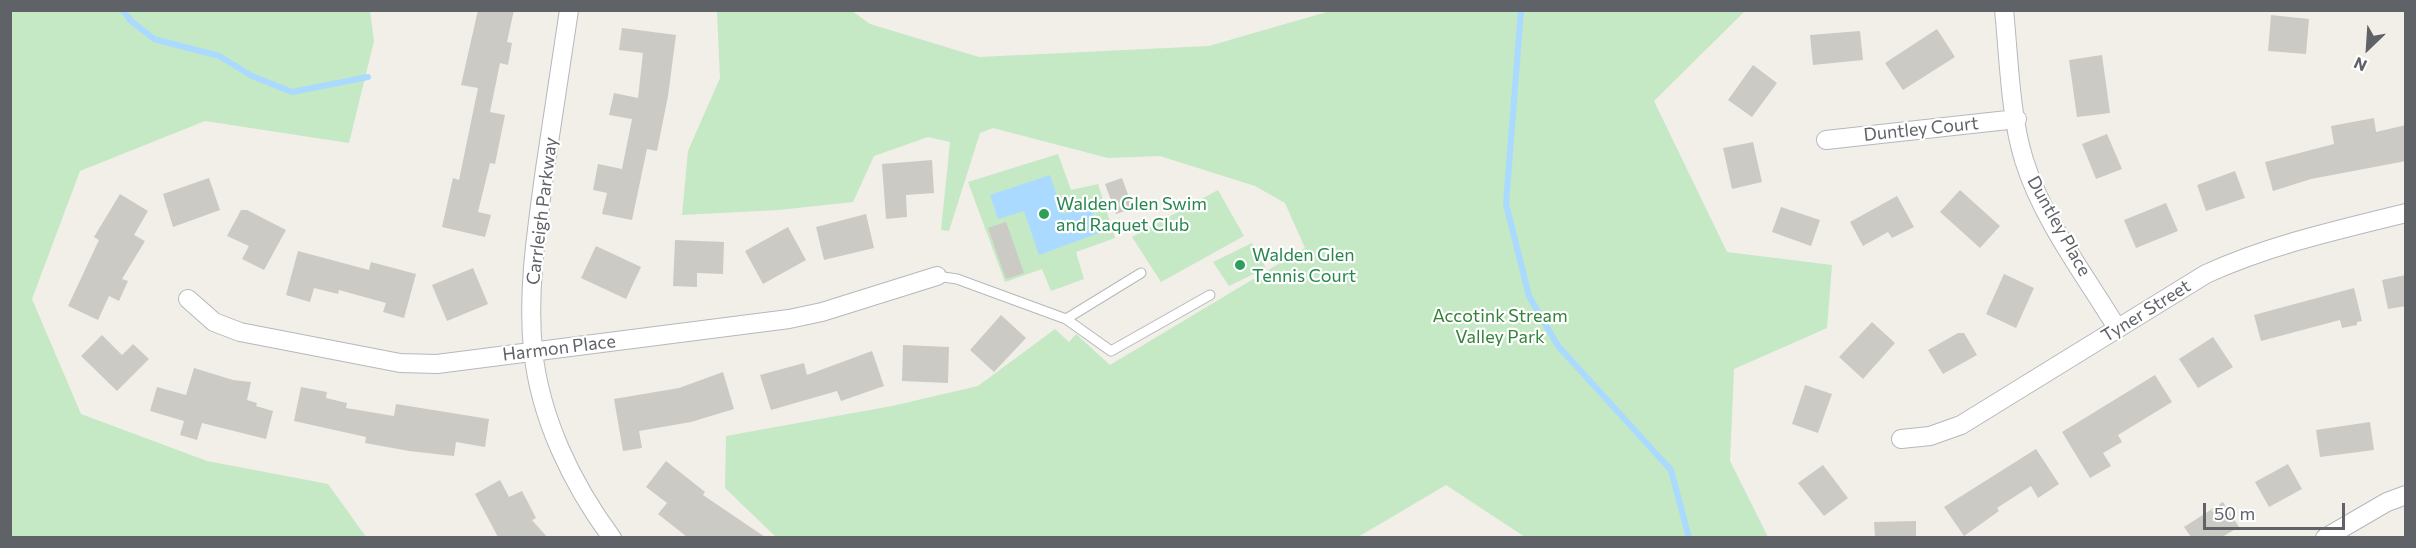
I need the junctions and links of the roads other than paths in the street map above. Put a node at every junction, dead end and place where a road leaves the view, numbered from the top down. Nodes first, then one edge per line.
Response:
1 (569, 10) edge
2 (2004, 10) edge
3 (2016, 119) junction
4 (1826, 140) dead end
5 (2406, 213) edge
6 (1141, 273) dead end
7 (937, 276) joint
8 (1210, 295) dead end
9 (188, 299) dead end
10 (1066, 319) junction
11 (2117, 328) junction
12 (534, 352) junction
13 (1901, 439) dead end
14 (2406, 495) edge
15 (612, 537) edge
16 (2325, 537) edge

1 - 12 street, Carrleigh Parkway
2 - 3 street, Duntley Place
3 - 4 street, Duntley Court
3 - 11 street, Duntley Place
5 - 11 street, Tyner Street
6 - 10 lane
7 - 10 lane
7 - 12 street, Harmon Place
8 - 10 lane
9 - 12 street, Harmon Place
11 - 13 street, Tyner Street
12 - 15 street, Carrleigh Parkway
14 - 16 street

